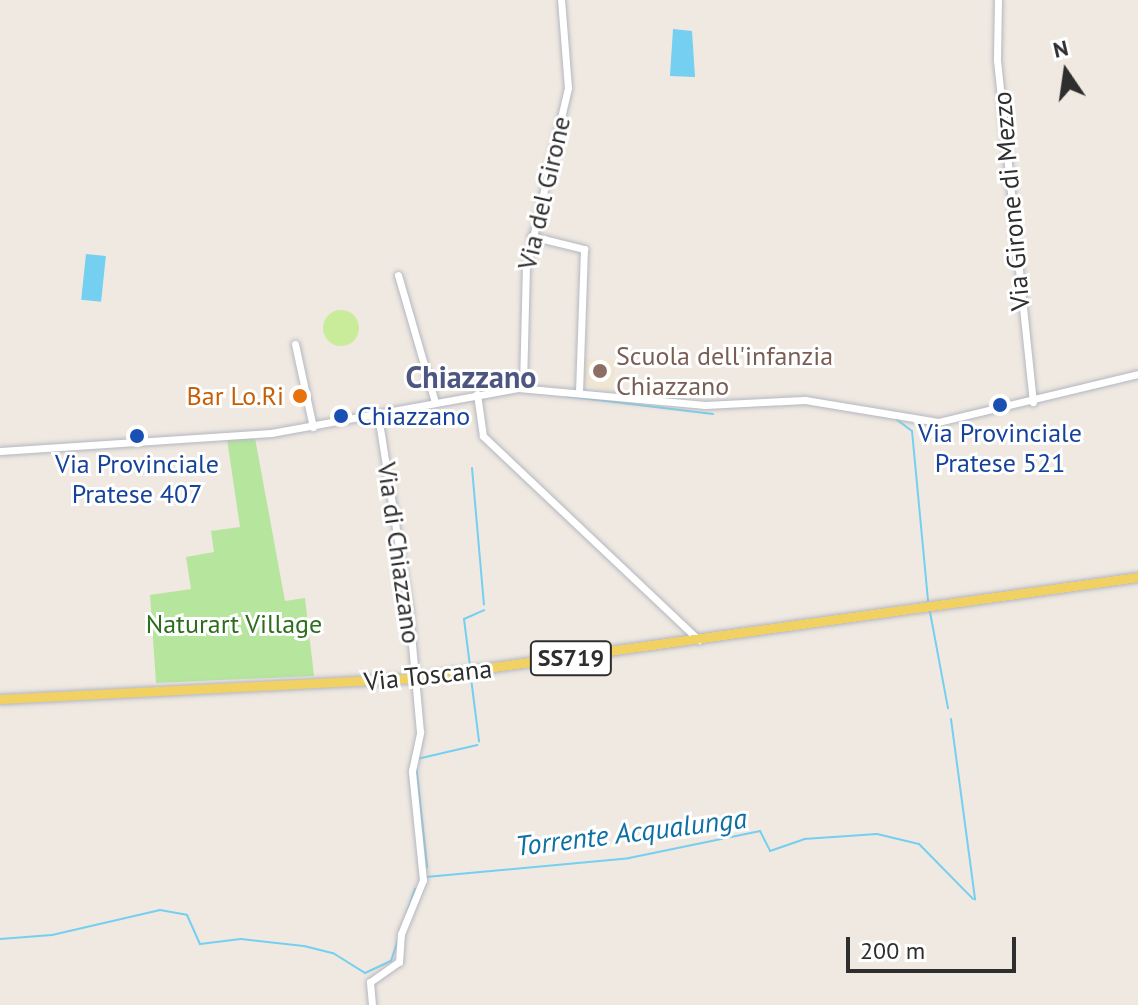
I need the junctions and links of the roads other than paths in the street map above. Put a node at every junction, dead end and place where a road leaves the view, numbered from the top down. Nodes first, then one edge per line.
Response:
1 (561, 0) edge
2 (998, 0) edge
3 (531, 236) junction
4 (398, 275) dead end
5 (295, 344) dead end
6 (1138, 374) edge
7 (523, 387) junction
8 (579, 392) junction
9 (477, 394) junction
10 (435, 402) junction
11 (1033, 402) junction
12 (378, 415) junction
13 (313, 427) junction
14 (0, 451) edge
15 (1138, 577) edge
16 (699, 640) junction
17 (415, 678) junction
18 (0, 699) edge
19 (372, 1005) edge

1 - 3 street, Via del Girone
2 - 11 street, Via Girone di Mezzo
3 - 7 street, Via del Girone
3 - 8 street
4 - 10 street
5 - 13 street
6 - 11 street
7 - 8 street
7 - 9 street
8 - 11 street
9 - 10 street
9 - 16 street
10 - 12 street
12 - 13 street
12 - 17 street, Via di Chiazzano
13 - 14 street
15 - 16 main road, Via Toscana / SS719
16 - 17 main road, Via Toscana / SS719
17 - 18 main road, Via Toscana / SS719
17 - 19 street, Via di Chiazzano

